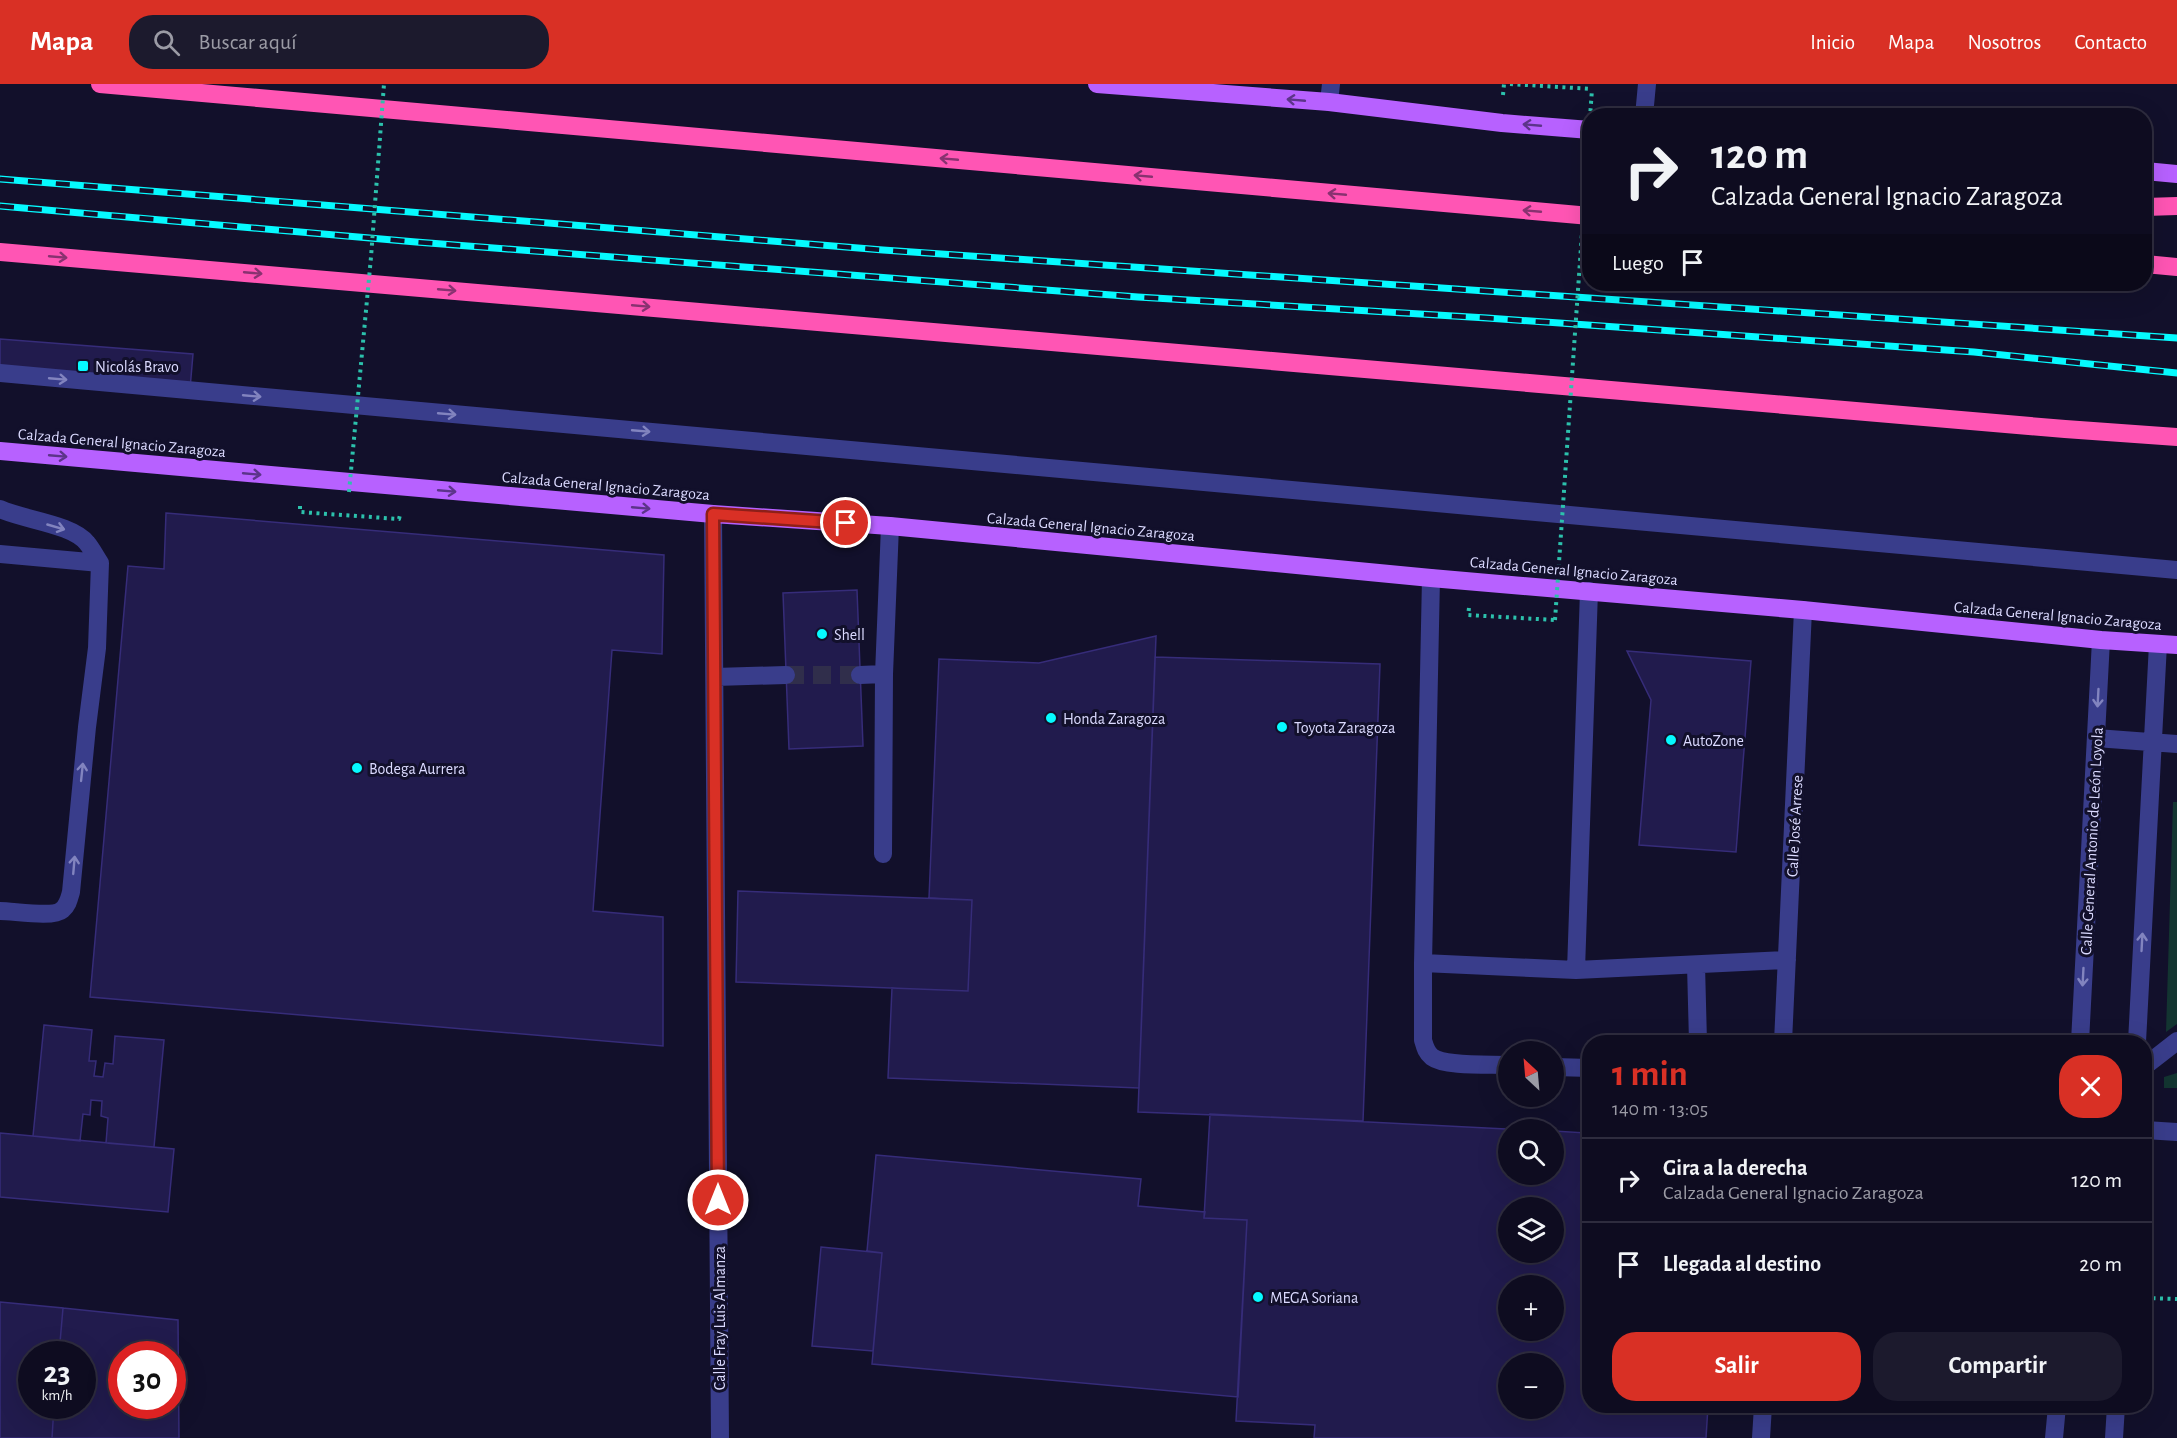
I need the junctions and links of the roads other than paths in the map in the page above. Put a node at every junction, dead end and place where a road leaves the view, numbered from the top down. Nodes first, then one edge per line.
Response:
1 (100, 84) edge
2 (1097, 84) edge
3 (1331, 84) edge
4 (1647, 84) edge
5 (1161, 86) edge
6 (1329, 102) junction
7 (1645, 108) edge
8 (1582, 129) edge
9 (2152, 172) edge
10 (2177, 174) edge
11 (2177, 206) edge
12 (2152, 207) edge
13 (1582, 215) edge
14 (0, 252) edge
15 (2152, 265) edge
16 (2177, 267) edge
17 (0, 373) edge
18 (2177, 437) edge
19 (0, 451) edge
20 (0, 509) edge
21 (713, 514) junction
22 (890, 526) junction
23 (0, 554) edge
24 (100, 563) junction
25 (2177, 570) edge
26 (1431, 578) junction
27 (1589, 591) junction
28 (1803, 610) junction
29 (2101, 640) junction
30 (2158, 644) junction
31 (2177, 645) edge
32 (884, 674) junction
33 (786, 675) tunnel mouth
34 (860, 675) tunnel mouth
35 (715, 677) junction
36 (2096, 738) junction
37 (2152, 742) junction
38 (2177, 744) edge
39 (883, 854) dead end
40 (0, 910) edge
41 (1788, 960) junction
42 (1423, 963) junction
43 (1696, 965) junction
44 (1576, 970) junction
45 (1698, 1035) edge
46 (1783, 1035) edge
47 (2079, 1035) edge
48 (2137, 1035) edge
49 (2173, 1045) edge
50 (2152, 1061) edge
51 (1498, 1064) edge
52 (1564, 1067) edge
53 (1582, 1068) edge
54 (2152, 1130) edge
55 (2177, 1132) edge
56 (1763, 1413) edge
57 (2057, 1413) edge
58 (2116, 1413) edge
59 (720, 1438) edge
60 (1761, 1438) edge
61 (2055, 1438) edge
62 (2114, 1438) edge

13 -> 1 highway
2 - 5 main road
3 - 6 street
4 - 7 street
6 -> 5 main road
8 -> 6 main road
9 - 10 main road
11 - 12 highway
14 -> 18 highway
15 - 16 highway
17 -> 25 street
19 -> 21 main road, Calzada General Ignacio Zaragoza
20 -> 24 street
21 - 22 main road, Calzada General Ignacio Zaragoza
21 - 35 street, Calle Fray Luis Almanza
22 - 26 main road, Calzada General Ignacio Zaragoza
22 - 32 street
23 - 24 street
40 -> 24 street
26 - 27 main road, Calzada General Ignacio Zaragoza
26 - 42 street
27 - 28 main road, Calzada General Ignacio Zaragoza
27 - 44 street
28 - 29 main road, Calzada General Ignacio Zaragoza
28 - 41 street, Calle José Arrese
29 - 30 main road, Calzada General Ignacio Zaragoza
29 -> 36 street, Calle General Antonio de León Loyola
30 - 31 main road, Calzada General Ignacio Zaragoza
30 - 37 street
32 - 34 street
32 - 39 street
33 - 35 street
35 - 59 street, Calle Fray Luis Almanza
36 - 37 street
36 -> 47 street, Calle General Antonio de León Loyola
37 - 38 street
48 -> 37 street
41 - 43 street
41 - 46 street, Calle José Arrese
42 - 44 street
42 - 51 street
43 - 44 street
43 - 45 street
49 - 50 street
52 - 53 street
54 - 55 street
56 - 60 street
57 - 61 street
58 - 62 street

